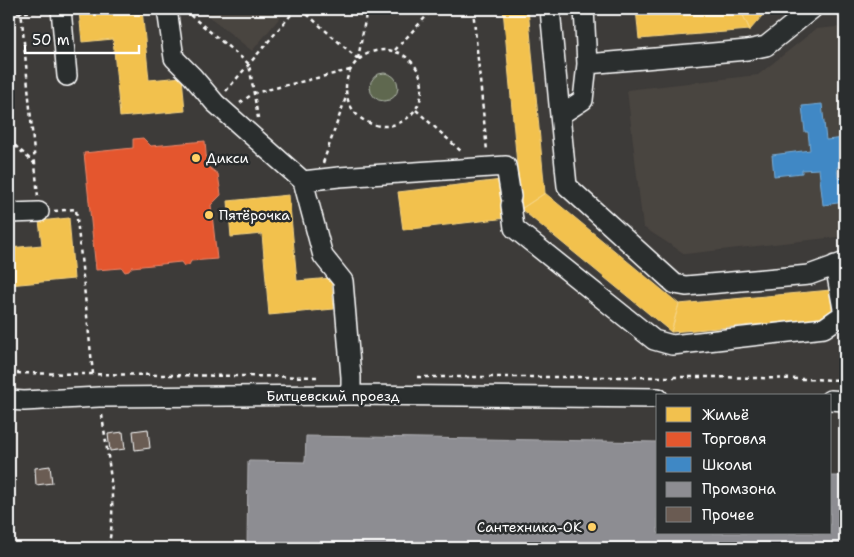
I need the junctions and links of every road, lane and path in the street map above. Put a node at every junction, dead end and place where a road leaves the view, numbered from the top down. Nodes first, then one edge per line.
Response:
1 (61, 9) edge
2 (167, 9) edge
3 (183, 9) edge
4 (296, 9) edge
5 (301, 9) edge
6 (367, 9) edge
7 (433, 9) edge
8 (473, 9) edge
9 (550, 9) edge
10 (584, 9) edge
11 (812, 9) edge
12 (840, 9) edge
13 (22, 11) edge
14 (845, 12) edge
15 (9, 14) edge
16 (395, 51) junction
17 (358, 59) junction
18 (249, 64) junction
19 (587, 64) junction
20 (350, 70) junction
21 (67, 76) dead end
22 (254, 93) junction
23 (346, 96) junction
24 (221, 108) junction
25 (416, 110) junction
26 (560, 115) junction
27 (258, 119) dead end
28 (9, 140) edge
29 (35, 164) junction
30 (484, 167) junction
31 (310, 180) junction
32 (39, 212) junction
33 (9, 213) edge
34 (840, 264) edge
35 (9, 373) edge
36 (93, 374) junction
37 (323, 377) dead end
38 (410, 377) dead end
39 (845, 380) edge
40 (351, 395) junction
41 (656, 398) edge
42 (9, 400) edge
43 (832, 400) edge
44 (845, 401) edge
45 (102, 415) dead end
46 (108, 548) edge

1 - 13 path
1 - 21 street
2 - 24 street
3 - 18 path
4 - 18 path
5 - 17 path
6 - 17 path
7 - 16 path
8 - 30 path
9 - 26 street
10 - 19 street
11 - 19 street
12 - 14 path
13 - 15 path
13 - 29 path
16 - 17 path
16 - 25 path
17 - 20 path
18 - 22 path
18 - 24 path
19 - 26 street
20 - 22 path
20 - 23 path
22 - 24 path
22 - 27 path
23 - 25 path
23 - 31 path
24 - 31 street
25 - 30 path
26 - 34 street
28 - 29 path
29 - 32 path
30 - 31 street
30 - 34 street
31 - 40 street
32 - 33 street
32 - 36 path
35 - 36 path
36 - 37 path
38 - 39 path
40 - 41 street, Битцевский проезд
40 - 42 street, Битцевский проезд
43 - 44 street
45 - 46 path

